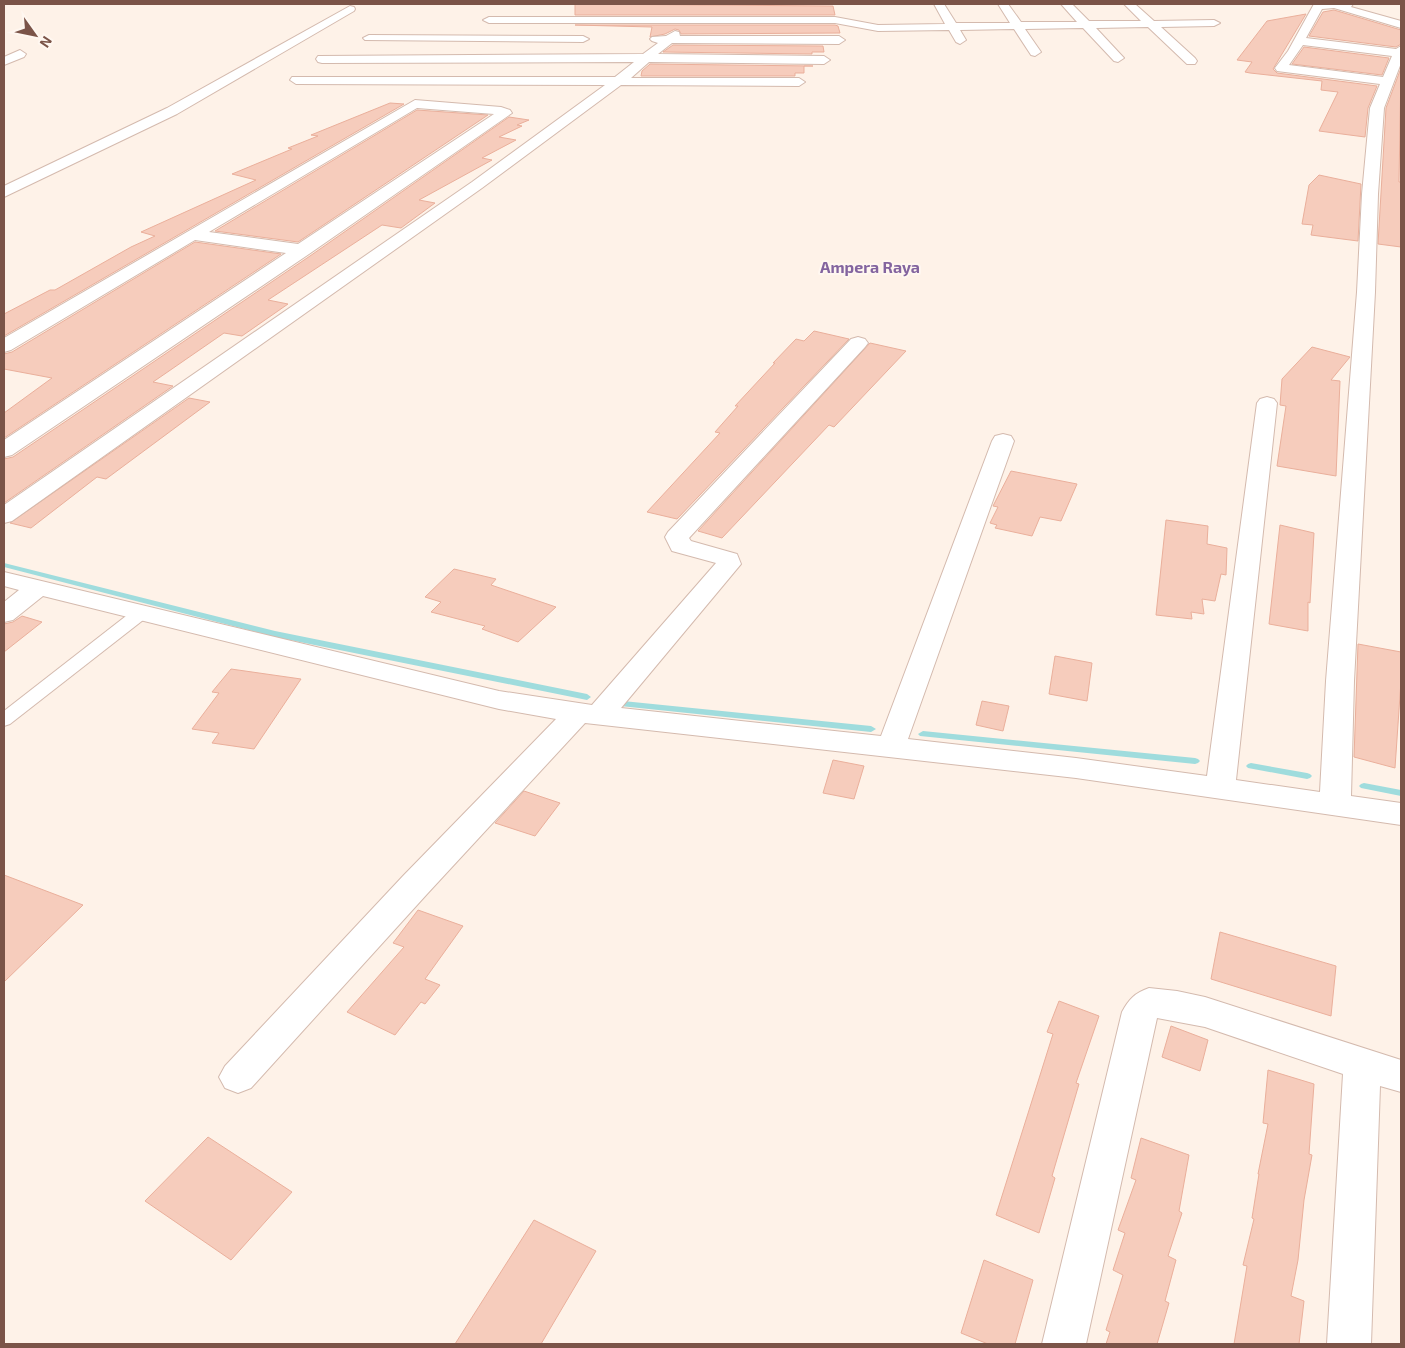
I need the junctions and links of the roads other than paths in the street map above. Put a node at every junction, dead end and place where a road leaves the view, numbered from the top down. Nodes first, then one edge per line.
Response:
1 (1003, 4) edge
2 (1066, 4) edge
3 (1129, 4) edge
4 (1330, 4) edge
5 (1348, 4) edge
6 (775, 5) dead end
7 (832, 6) dead end
8 (941, 7) edge
9 (350, 9) dead end
10 (926, 11) dead end
11 (489, 20) dead end
12 (778, 20) junction
13 (835, 20) junction
14 (1214, 23) dead end
15 (1087, 25) junction
16 (1152, 25) junction
17 (1401, 25) edge
18 (1019, 26) junction
19 (953, 27) junction
20 (672, 36) junction
21 (369, 38) dead end
22 (592, 39) dead end
23 (640, 39) dead end
24 (839, 40) dead end
25 (963, 45) dead end
26 (1295, 47) junction
27 (1035, 52) dead end
28 (1401, 52) edge
29 (20, 54) dead end
30 (322, 58) dead end
31 (646, 58) junction
32 (1118, 58) dead end
33 (824, 60) dead end
34 (4, 61) edge
35 (1191, 61) dead end
36 (1367, 62) dead end
37 (296, 80) dead end
38 (620, 80) junction
39 (799, 82) dead end
40 (1387, 82) junction
41 (4, 192) edge
42 (192, 235) junction
43 (303, 250) junction
44 (858, 343) dead end
45 (4, 346) edge
46 (1267, 403) dead end
47 (1003, 441) dead end
48 (4, 450) edge
49 (4, 516) edge
50 (4, 579) edge
51 (38, 588) junction
52 (141, 613) junction
53 (4, 614) edge
54 (588, 714) junction
55 (4, 720) edge
56 (891, 747) junction
57 (1220, 790) junction
58 (1335, 803) junction
59 (1401, 814) edge
60 (1362, 1065) junction
61 (1401, 1076) edge
62 (238, 1077) dead end
63 (1064, 1344) edge
64 (1349, 1344) edge

1 - 18 street
2 - 15 street
3 - 16 street
4 - 5 street
4 - 17 street
4 - 26 street
6 - 12 street
7 - 13 street
8 - 10 street
8 - 19 street
9 - 41 street
11 - 12 street
12 - 13 street
13 - 19 street
14 - 16 street
15 - 16 street
15 - 18 street
15 - 32 street
16 - 35 street
18 - 19 street
18 - 27 street
19 - 25 street
20 - 23 street
20 - 24 street
20 - 31 street
21 - 22 street
26 - 28 street
26 - 36 street
26 - 40 street
28 - 40 street
29 - 34 street
30 - 31 street
31 - 33 street
31 - 38 street
37 - 38 street
38 - 39 street
38 - 49 street
40 - 58 street
42 - 43 street
42 - 43 street
42 - 45 street
43 - 48 street
44 - 54 street
46 - 57 street
47 - 56 street
50 - 51 street
51 - 52 street
51 - 53 street
52 - 54 street
52 - 55 lane
54 - 56 street
54 - 62 street
56 - 57 street
57 - 58 street
58 - 59 street
60 - 61 street
60 - 63 street
60 - 64 street

